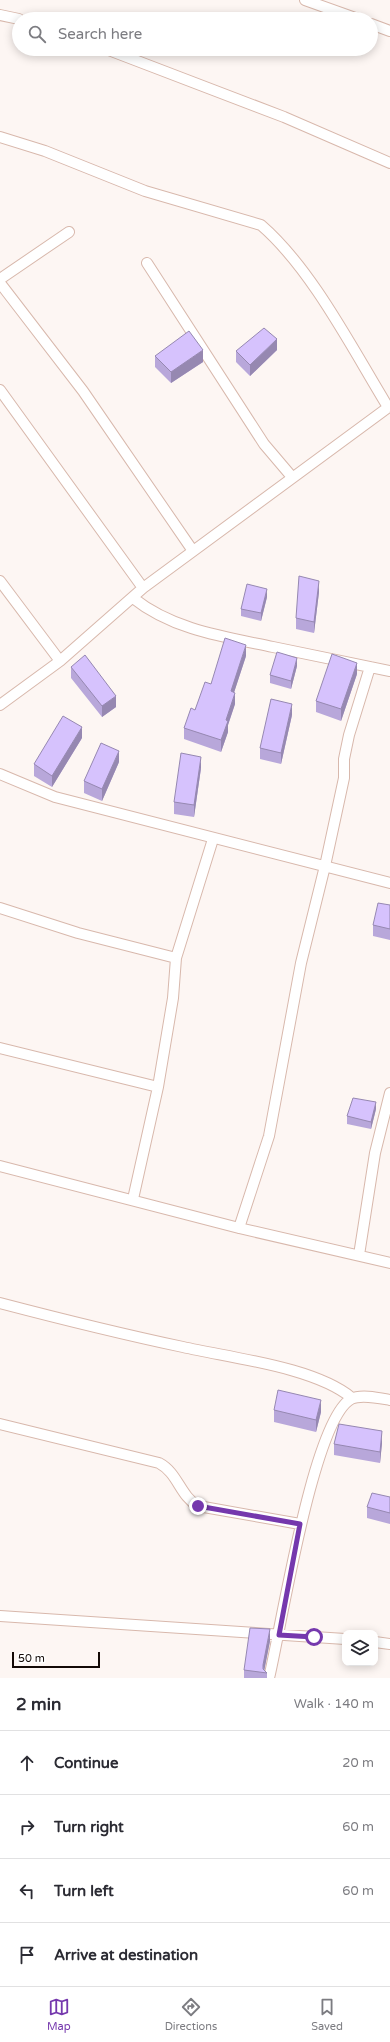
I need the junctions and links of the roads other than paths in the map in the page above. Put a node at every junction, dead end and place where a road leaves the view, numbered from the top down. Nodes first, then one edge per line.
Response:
1 (305, 0) edge
2 (338, 12) edge
3 (0, 15) edge
4 (12, 18) edge
5 (378, 27) edge
6 (390, 31) edge
7 (124, 56) edge
8 (0, 137) edge
9 (390, 163) edge
10 (69, 232) dead end
11 (147, 263) dead end
12 (0, 278) edge
13 (0, 283) edge
14 (0, 390) edge
15 (389, 407) edge
16 (292, 477) junction
17 (193, 550) junction
18 (0, 581) edge
19 (143, 588) junction
20 (133, 598) junction
21 (60, 661) junction
22 (370, 667) junction
23 (390, 671) edge
24 (0, 705) edge
25 (0, 774) edge
26 (213, 839) junction
27 (325, 866) junction
28 (390, 883) edge
29 (0, 908) edge
30 (176, 958) junction
31 (0, 1048) edge
32 (158, 1087) junction
33 (390, 1092) edge
34 (0, 1166) edge
35 (133, 1199) junction
36 (239, 1228) junction
37 (359, 1255) junction
38 (390, 1263) edge
39 (0, 1304) edge
40 (352, 1398) junction
41 (390, 1400) edge
42 (0, 1424) edge
43 (300, 1524) junction
44 (0, 1616) edge
45 (279, 1635) junction
46 (342, 1639) edge
47 (378, 1642) edge
48 (390, 1644) edge
49 (269, 1678) edge

1 - 2 street
3 - 4 street
5 - 6 street
7 - 9 street
8 - 15 street
10 - 12 street
11 - 16 street
13 - 17 street
14 - 19 street
15 - 16 street
16 - 17 street
17 - 19 street
18 - 21 street
19 - 20 street
20 - 21 street
20 - 22 street
21 - 24 street
22 - 23 street
22 - 27 street
25 - 26 street
26 - 27 street
26 - 30 street
27 - 28 street
27 - 36 street
29 - 30 street
30 - 32 street
31 - 32 street
32 - 35 street
33 - 37 street
34 - 35 street
35 - 36 street
36 - 37 street
37 - 38 street
39 - 40 street
40 - 41 street
40 - 43 street
42 - 43 street
43 - 45 street
44 - 45 street
45 - 46 street
45 - 49 street
47 - 48 street

